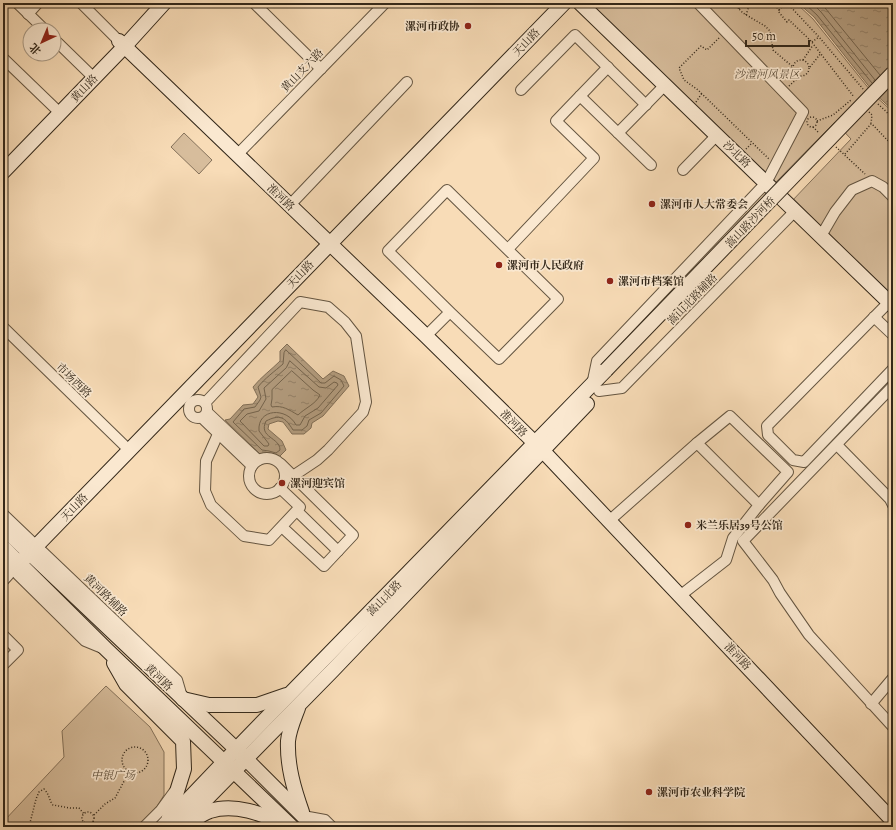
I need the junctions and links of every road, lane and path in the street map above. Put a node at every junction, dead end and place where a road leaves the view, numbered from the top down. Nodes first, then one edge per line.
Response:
1 (17, 3) edge
2 (38, 3) edge
3 (81, 3) edge
4 (154, 3) edge
5 (164, 3) edge
6 (254, 3) edge
7 (385, 3) edge
8 (564, 3) edge
9 (580, 3) edge
10 (698, 3) edge
11 (733, 3) edge
12 (739, 3) edge
13 (750, 3) edge
14 (773, 3) edge
15 (787, 3) edge
16 (739, 9) junction
17 (780, 10) junction
18 (28, 14) junction
19 (746, 15) junction
20 (36, 22) edge
21 (726, 32) junction
22 (819, 37) junction
23 (813, 43) junction
24 (122, 44) junction
25 (62, 47) edge
26 (821, 53) junction
27 (3, 58) edge
28 (803, 60) junction
29 (608, 67) junction
30 (793, 67) junction
31 (810, 67) junction
32 (321, 69) junction
33 (893, 73) edge
34 (91, 75) junction
35 (800, 76) junction
36 (407, 82) dead end
37 (774, 82) junction
38 (665, 85) junction
39 (893, 86) edge
40 (521, 90) dead end
41 (783, 91) junction
42 (702, 93) junction
43 (858, 93) dead end
44 (866, 93) dead end
45 (580, 96) junction
46 (854, 97) junction
47 (859, 101) dead end
48 (877, 103) dead end
49 (646, 105) junction
50 (696, 106) dead end
51 (868, 110) dead end
52 (57, 111) junction
53 (893, 118) edge
54 (817, 121) junction
55 (871, 123) junction
56 (813, 127) junction
57 (618, 133) junction
58 (819, 133) dead end
59 (717, 135) junction
60 (893, 146) edge
61 (840, 150) junction
62 (237, 155) junction
63 (3, 160) edge
64 (776, 164) junction
65 (651, 165) dead end
66 (682, 170) dead end
67 (3, 172) edge
68 (872, 181) junction
69 (766, 183) junction
70 (893, 196) edge
71 (290, 205) junction
72 (795, 211) junction
73 (821, 236) junction
74 (330, 243) junction
75 (508, 249) junction
76 (891, 304) edge
77 (450, 312) junction
78 (874, 317) junction
79 (3, 326) edge
80 (893, 335) edge
81 (426, 336) junction
82 (893, 369) edge
83 (609, 374) junction
84 (893, 386) edge
85 (596, 388) junction
86 (186, 400) junction
87 (204, 411) junction
88 (218, 434) junction
89 (697, 443) junction
90 (837, 445) junction
91 (539, 447) junction
92 (129, 450) junction
93 (255, 463) junction
94 (281, 464) junction
95 (293, 476) junction
96 (280, 488) junction
97 (759, 505) junction
98 (893, 505) edge
99 (297, 511) junction
100 (3, 514) edge
101 (609, 521) junction
102 (282, 527) junction
103 (3, 528) edge
104 (3, 547) edge
105 (33, 549) junction
106 (338, 551) junction
107 (3, 560) edge
108 (17, 567) junction
109 (3, 581) edge
110 (681, 595) junction
111 (3, 635) edge
112 (107, 650) junction
113 (3, 665) edge
114 (893, 678) edge
115 (295, 698) junction
116 (182, 699) junction
117 (871, 704) junction
118 (893, 727) edge
119 (236, 749) junction
120 (246, 759) junction
121 (224, 762) junction
122 (129, 772) junction
123 (234, 772) junction
124 (180, 783) junction
125 (210, 811) junction
126 (84, 814) junction
127 (94, 815) junction
128 (303, 816) junction
129 (93, 821) junction
130 (893, 821) edge
131 (85, 822) junction
132 (173, 826) edge
133 (29, 827) edge
134 (80, 827) edge
135 (97, 827) edge
136 (144, 827) edge
137 (194, 827) edge
138 (292, 827) edge
139 (314, 827) edge
140 (332, 827) edge

1 - 18 street
2 - 18 street
3 - 24 street
4 - 24 main road, 黄山路
5 - 24 main road, 黄山路
6 - 32 street
7 - 32 street, 黄山支六路
8 - 74 main road, 天山路
9 - 38 main road, 沙北路
10 - 21 street
11 - 16 path
12 - 16 path
13 - 19 path
14 - 17 path
15 - 17 path
15 - 22 path
16 - 19 path
17 - 23 path
18 - 20 street
19 - 30 path
21 - 37 street
21 - 42 path
22 - 23 path
22 - 44 path
23 - 26 path
23 - 28 path
24 - 34 main road, 黄山路
24 - 62 main road, 淮河路
25 - 34 street
26 - 31 path
26 - 46 path
27 - 52 street
28 - 30 path
28 - 31 path
29 - 40 street
29 - 45 street
29 - 49 street
30 - 35 path
30 - 37 path
31 - 35 path
32 - 62 street, 黄山支六路
33 - 83 main road, 嵩山路沙河桥, bridge
34 - 52 main road, 黄山路
35 - 41 path
36 - 71 street
37 - 41 street
38 - 49 street
38 - 59 main road, 沙北路
39 - 61 main road, 嵩山路沙河桥
41 - 64 street
42 - 50 path
42 - 64 path
43 - 46 path
45 - 57 street
45 - 75 street
46 - 47 path
46 - 54 path
48 - 53 path
49 - 57 street
51 - 55 path
52 - 63 main road, 黄山路
52 - 67 main road, 黄山路
54 - 56 path
54 - 56 path
55 - 60 path
55 - 61 path
56 - 58 path
57 - 65 street
59 - 66 street
59 - 69 main road, 沙北路
61 - 68 path
61 - 83 main road, 嵩山路沙河桥
62 - 71 main road, 淮河路
64 - 69 street
68 - 70 street
68 - 73 street
69 - 72 main road, 沙北路
69 - 85 street
71 - 74 main road, 淮河路
72 - 73 main road, 沙北路
72 - 85 street, 嵩山北路辅路
73 - 76 main road, 沙北路
74 - 81 main road, 淮河路
74 - 86 main road, 天山路
75 - 77 street
75 - 77 street
76 - 78 street
77 - 81 street
78 - 80 street
78 - 82 street
79 - 92 street, 市场西路
81 - 91 main road, 淮河路
83 - 85 main road, 嵩山北路
84 - 90 street
85 - 91 main road, 嵩山北路
86 - 87 street
86 - 87 street
86 - 92 main road, 天山路
87 - 88 street
87 - 93 street
87 - 95 street
88 - 93 street
88 - 102 street
89 - 97 street
89 - 97 street
89 - 101 street
90 - 98 street
90 - 117 street
91 - 101 main road, 淮河路
91 - 115 main road, 嵩山北路
92 - 105 main road, 天山路
93 - 94 street
93 - 96 street
94 - 95 street
94 - 96 street
95 - 106 street
96 - 99 street
97 - 110 street
99 - 102 street
99 - 106 street
100 - 105 street
101 - 110 main road, 淮河路
102 - 106 street
103 - 105 main road, 黄河路
104 - 108 main road, 黄河路
105 - 108 main road, 天山路
105 - 116 main road, 黄河路
107 - 108 street
108 - 109 street
108 - 112 main road, 黄河路
110 - 130 main road, 淮河路
111 - 113 street
112 - 121 main road, 黄河路
112 - 124 main road
114 - 117 street
115 - 116 main road
115 - 119 main road, 嵩山北路
115 - 120 main road, 嵩山北路
115 - 128 main road
116 - 119 main road, 黄河路
117 - 118 street
119 - 120 main road, 黄河路
119 - 121 main road, 嵩山北路
120 - 123 main road, 嵩山北路
120 - 128 main road, 黄河路
121 - 123 main road, 黄河路
121 - 132 main road, 嵩山北路
122 - 122 path
122 - 127 path
123 - 132 main road, 嵩山北路
123 - 138 main road, 黄河路
124 - 132 main road
124 - 136 street
125 - 132 main road
125 - 137 street
125 - 138 main road
126 - 127 path
126 - 131 path
126 - 133 path
127 - 129 path
128 - 139 main road, 黄河路
128 - 140 street
129 - 131 path
129 - 135 path
131 - 134 path

